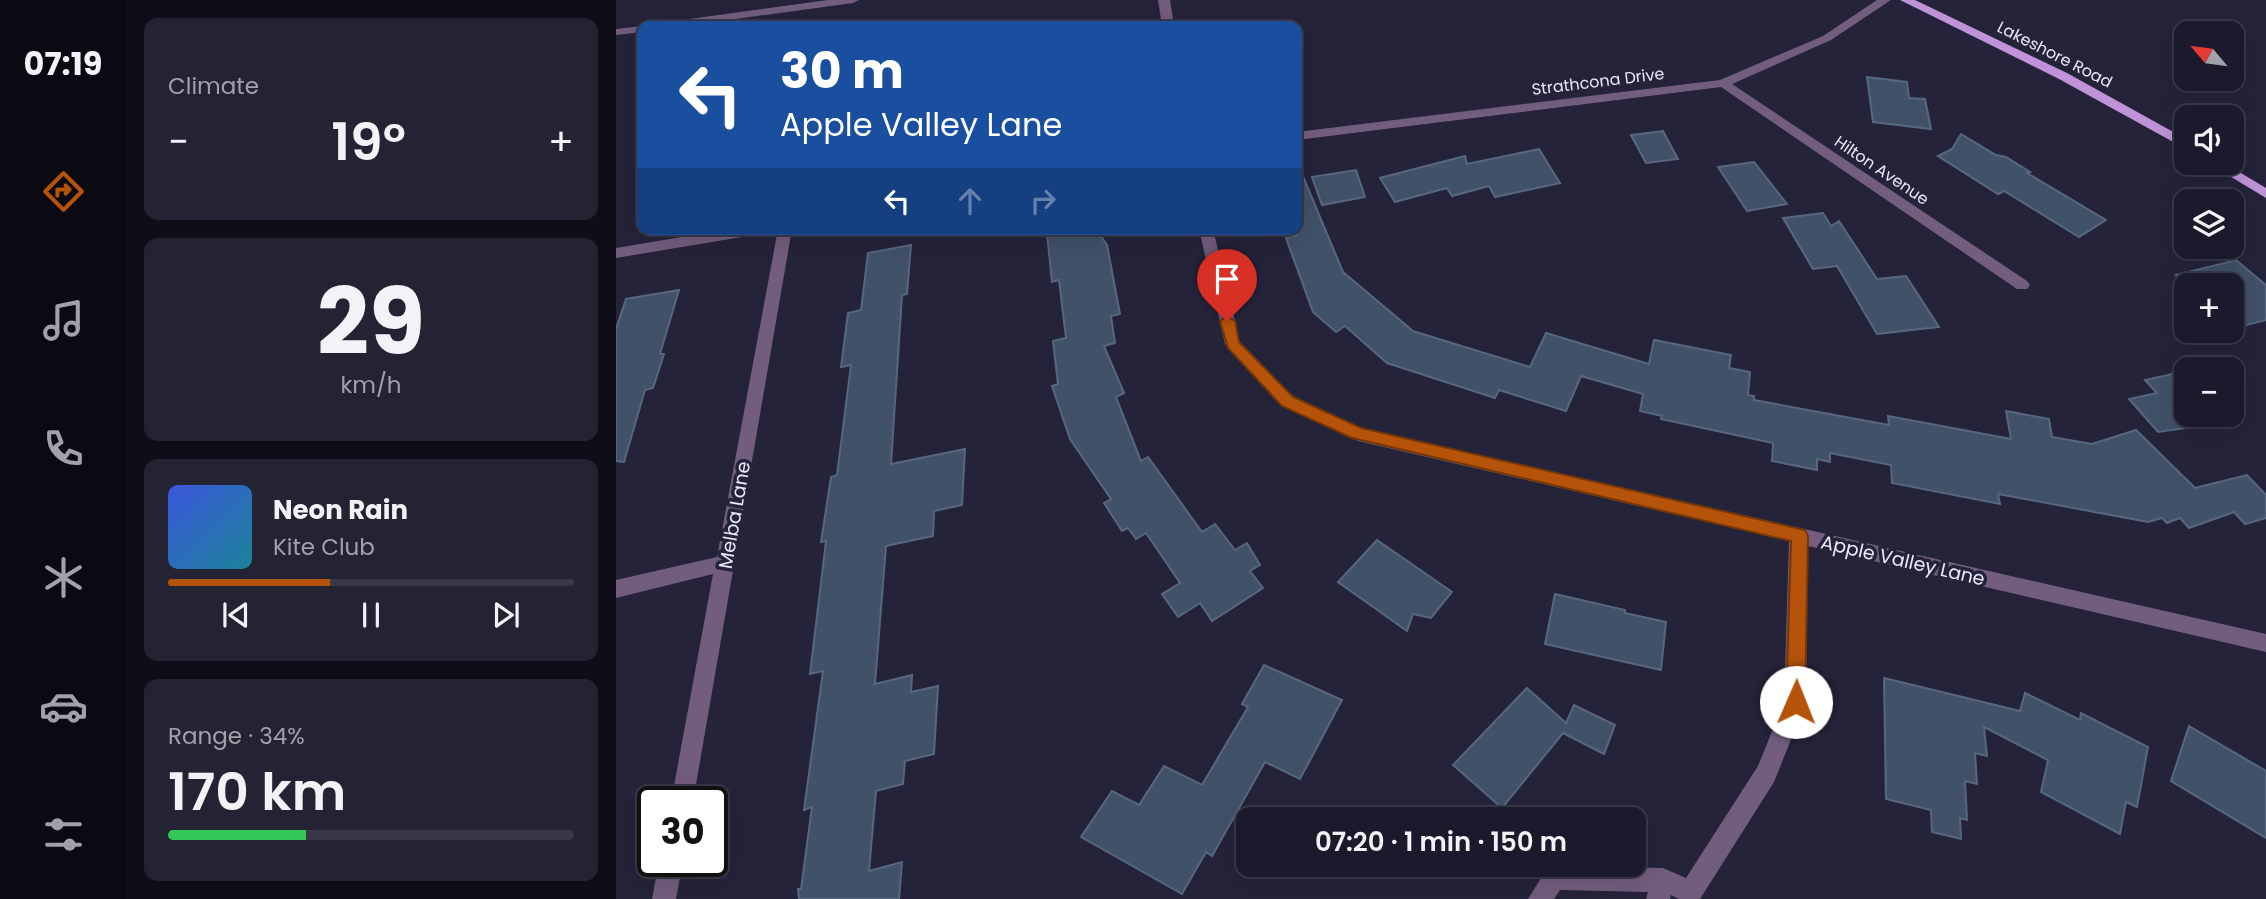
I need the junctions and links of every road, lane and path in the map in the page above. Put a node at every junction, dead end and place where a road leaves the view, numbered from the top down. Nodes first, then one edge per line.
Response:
1 (853, 0) edge
2 (1164, 0) edge
3 (1885, 0) edge
4 (1906, 0) edge
5 (697, 21) edge
6 (1167, 21) edge
7 (637, 30) edge
8 (616, 32) edge
9 (1723, 83) junction
10 (1302, 135) edge
11 (2174, 138) edge
12 (2235, 175) edge
13 (2266, 194) edge
14 (724, 235) edge
15 (784, 235) edge
16 (1207, 235) edge
17 (616, 253) edge
18 (2022, 285) dead end
19 (1799, 536) junction
20 (726, 563) junction
21 (616, 589) edge
22 (2266, 643) edge
23 (685, 786) edge
24 (668, 877) edge
25 (1660, 889) edge
26 (664, 899) edge
27 (1540, 899) edge

1 - 5 street
2 - 6 street
3 - 9 street, Strathcona Drive
4 - 11 main road, Lakeshore Road
7 - 8 street
9 - 10 street, Strathcona Drive
9 - 18 street, Hilton Avenue
12 - 13 main road
14 - 17 street
15 - 20 street, Melba Lane
16 - 19 street, Apple Valley Lane
19 - 22 street, Apple Valley Lane
19 - 25 street
20 - 21 street
20 - 23 street, Melba Lane
24 - 26 street
25 - 27 street

